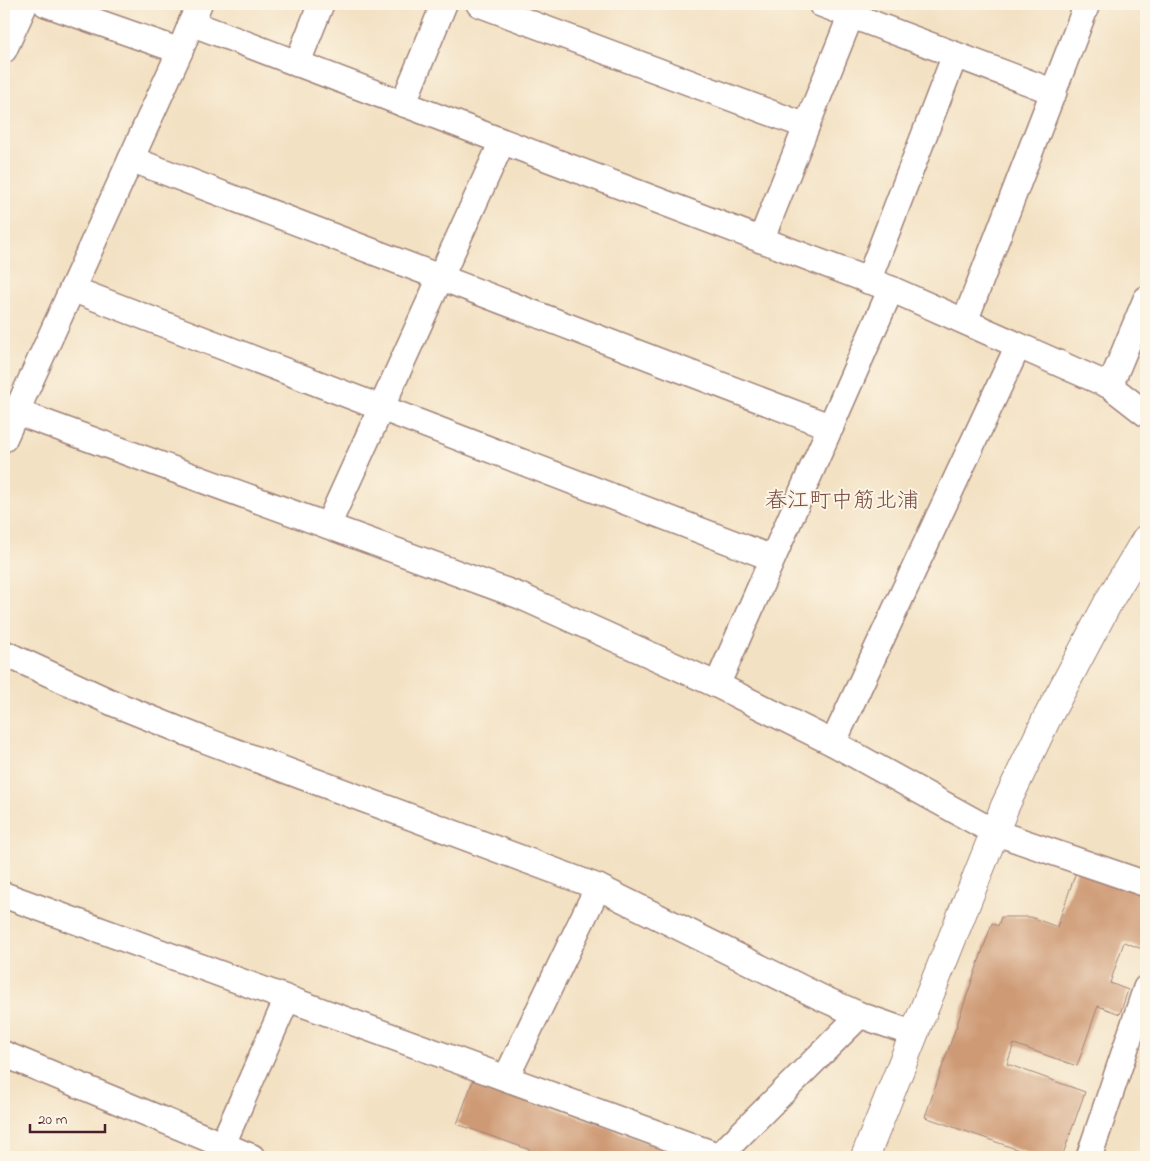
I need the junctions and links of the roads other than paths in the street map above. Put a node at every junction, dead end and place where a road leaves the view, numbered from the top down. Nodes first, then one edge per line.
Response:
1 (25, 4) edge
2 (46, 4) edge
3 (321, 4) edge
4 (444, 4) edge
5 (479, 4) edge
6 (821, 4) edge
7 (1087, 4) edge
8 (195, 13) edge
9 (851, 15) junction
10 (4, 50) edge
11 (180, 51) junction
12 (955, 55) junction
13 (298, 64) junction
14 (1054, 92) junction
15 (403, 104) junction
16 (806, 126) junction
17 (502, 142) junction
18 (131, 159) junction
19 (761, 240) junction
20 (440, 279) junction
21 (868, 280) junction
22 (72, 289) junction
23 (891, 290) junction
24 (1146, 298) edge
25 (966, 321) junction
26 (1018, 346) junction
27 (1110, 386) junction
28 (381, 409) junction
29 (1146, 414) edge
30 (8, 424) edge
31 (831, 427) junction
32 (328, 525) junction
33 (1146, 539) edge
34 (772, 558) junction
35 (4, 653) edge
36 (717, 685) junction
37 (832, 743) junction
38 (994, 832) junction
39 (1146, 884) edge
40 (598, 887) junction
41 (4, 895) edge
42 (1146, 988) edge
43 (287, 998) junction
44 (860, 1015) junction
45 (914, 1034) junction
46 (4, 1054) edge
47 (506, 1078) junction
48 (220, 1151) edge
49 (252, 1157) edge
50 (719, 1157) edge
51 (867, 1157) edge
52 (1089, 1157) edge

1 - 10 street
2 - 11 street
3 - 13 street
4 - 15 street
5 - 16 street
6 - 9 street
7 - 14 street
8 - 11 street
8 - 13 street
9 - 12 street
9 - 16 street
11 - 18 street
12 - 14 street
12 - 21 street
13 - 15 street
14 - 25 street
15 - 17 street
16 - 19 street
17 - 19 street
17 - 20 street
18 - 20 street
18 - 22 street
19 - 21 street
20 - 28 street
20 - 31 street
21 - 23 street
22 - 28 street
22 - 30 street
23 - 25 street
23 - 31 street
24 - 27 street
25 - 26 street
26 - 27 street
26 - 37 street
27 - 29 street
28 - 32 street
28 - 34 street
30 - 32 street
31 - 34 street
32 - 36 street
33 - 38 street
34 - 36 street
35 - 40 street
36 - 37 street
37 - 38 street
38 - 39 street
38 - 45 street
40 - 44 street
40 - 47 street
41 - 43 street
42 - 52 street
43 - 47 street
43 - 48 street
44 - 45 street
44 - 50 street
45 - 51 street
46 - 48 street
47 - 50 street
48 - 49 street

